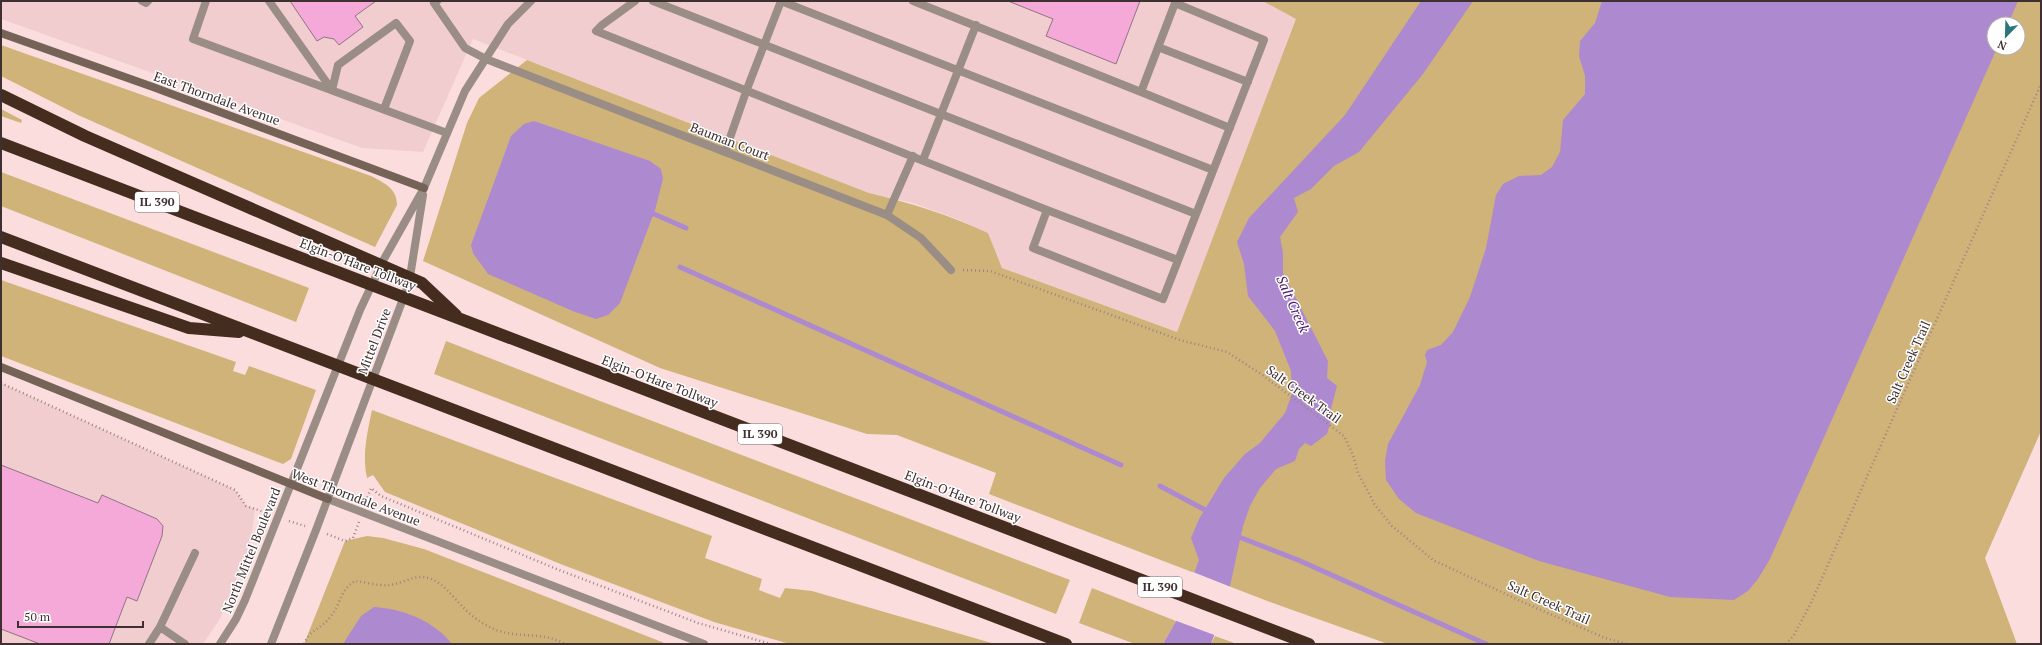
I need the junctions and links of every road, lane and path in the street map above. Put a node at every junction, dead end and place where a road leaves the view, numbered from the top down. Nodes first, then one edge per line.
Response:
1 (142, 1) edge
2 (148, 1) edge
3 (206, 1) edge
4 (269, 1) edge
5 (437, 1) edge
6 (531, 1) edge
7 (635, 1) edge
8 (653, 1) edge
9 (913, 1) edge
10 (976, 25) junction
11 (1, 34) edge
12 (764, 44) junction
13 (1158, 47) junction
14 (486, 59) junction
15 (958, 72) junction
16 (1248, 82) junction
17 (2041, 84) edge
18 (332, 90) junction
19 (747, 90) junction
20 (1141, 92) junction
21 (1, 95) edge
22 (384, 109) junction
23 (941, 114) junction
24 (1230, 128) junction
25 (447, 134) junction
26 (1, 143) edge
27 (726, 152) junction
28 (913, 156) junction
29 (923, 160) junction
30 (1214, 170) junction
31 (424, 188) junction
32 (1047, 210) junction
33 (1196, 214) junction
34 (887, 215) junction
35 (1, 237) edge
36 (1178, 260) junction
37 (1, 264) edge
38 (951, 270) joint
39 (462, 319) junction
40 (252, 333) junction
41 (1, 367) edge
42 (1, 383) edge
43 (290, 484) junction
44 (371, 488) dead end
45 (328, 498) junction
46 (255, 509) dead end
47 (291, 522) dead end
48 (303, 526) dead end
49 (354, 538) dead end
50 (345, 541) dead end
51 (195, 553) dead end
52 (160, 627) junction
53 (149, 644) edge
54 (185, 644) edge
55 (220, 644) edge
56 (271, 644) edge
57 (304, 644) edge
58 (565, 644) edge
59 (704, 644) edge
60 (771, 644) edge
61 (1066, 644) edge
62 (1309, 644) edge
63 (1627, 644) edge
64 (1786, 644) edge

1 - 2 street
3 - 18 street
4 - 18 street
5 - 14 street, Bauman Court
6 - 14 street, Mittel Drive
7 - 19 street
8 - 12 street
9 - 10 street
10 - 15 street
10 - 20 street
11 - 31 main road, East Thorndale Avenue
12 - 15 street
12 - 19 street
12 - 23 street
13 - 16 street
13 - 16 street
13 - 20 street
14 - 25 street, Mittel Drive
14 - 27 street, Bauman Court
15 - 23 street
15 - 30 street
16 - 24 street
17 - 64 path, Salt Creek Trail
18 - 22 street
18 - 22 street
19 - 27 street
19 - 28 street
20 - 24 street
21 - 39 highway
22 - 25 street
23 - 29 street
23 - 33 street
24 - 30 street
25 - 31 street, Mittel Drive
26 - 39 highway, Elgin-O'Hare Tollway / IL 390
27 - 34 street, Bauman Court
28 - 29 street
28 - 34 street
29 - 32 street
30 - 33 street
31 - 43 street, Mittel Drive
31 - 45 street, Mittel Drive
32 - 36 street
32 - 36 street
33 - 36 street
34 - 38 street, Bauman Court
35 - 40 highway
37 - 40 highway
38 - 63 path, Salt Creek Trail
39 - 62 highway, Elgin-O'Hare Tollway / IL 390
40 - 61 highway
41 - 43 main road, West Thorndale Avenue
42 - 46 path
43 - 45 main road, West Thorndale Avenue
43 - 55 street, North Mittel Boulevard
44 - 60 path
45 - 56 street
45 - 59 street, West Thorndale Avenue
47 - 48 path
49 - 50 path
51 - 52 street
52 - 53 street
52 - 54 street
57 - 58 path

